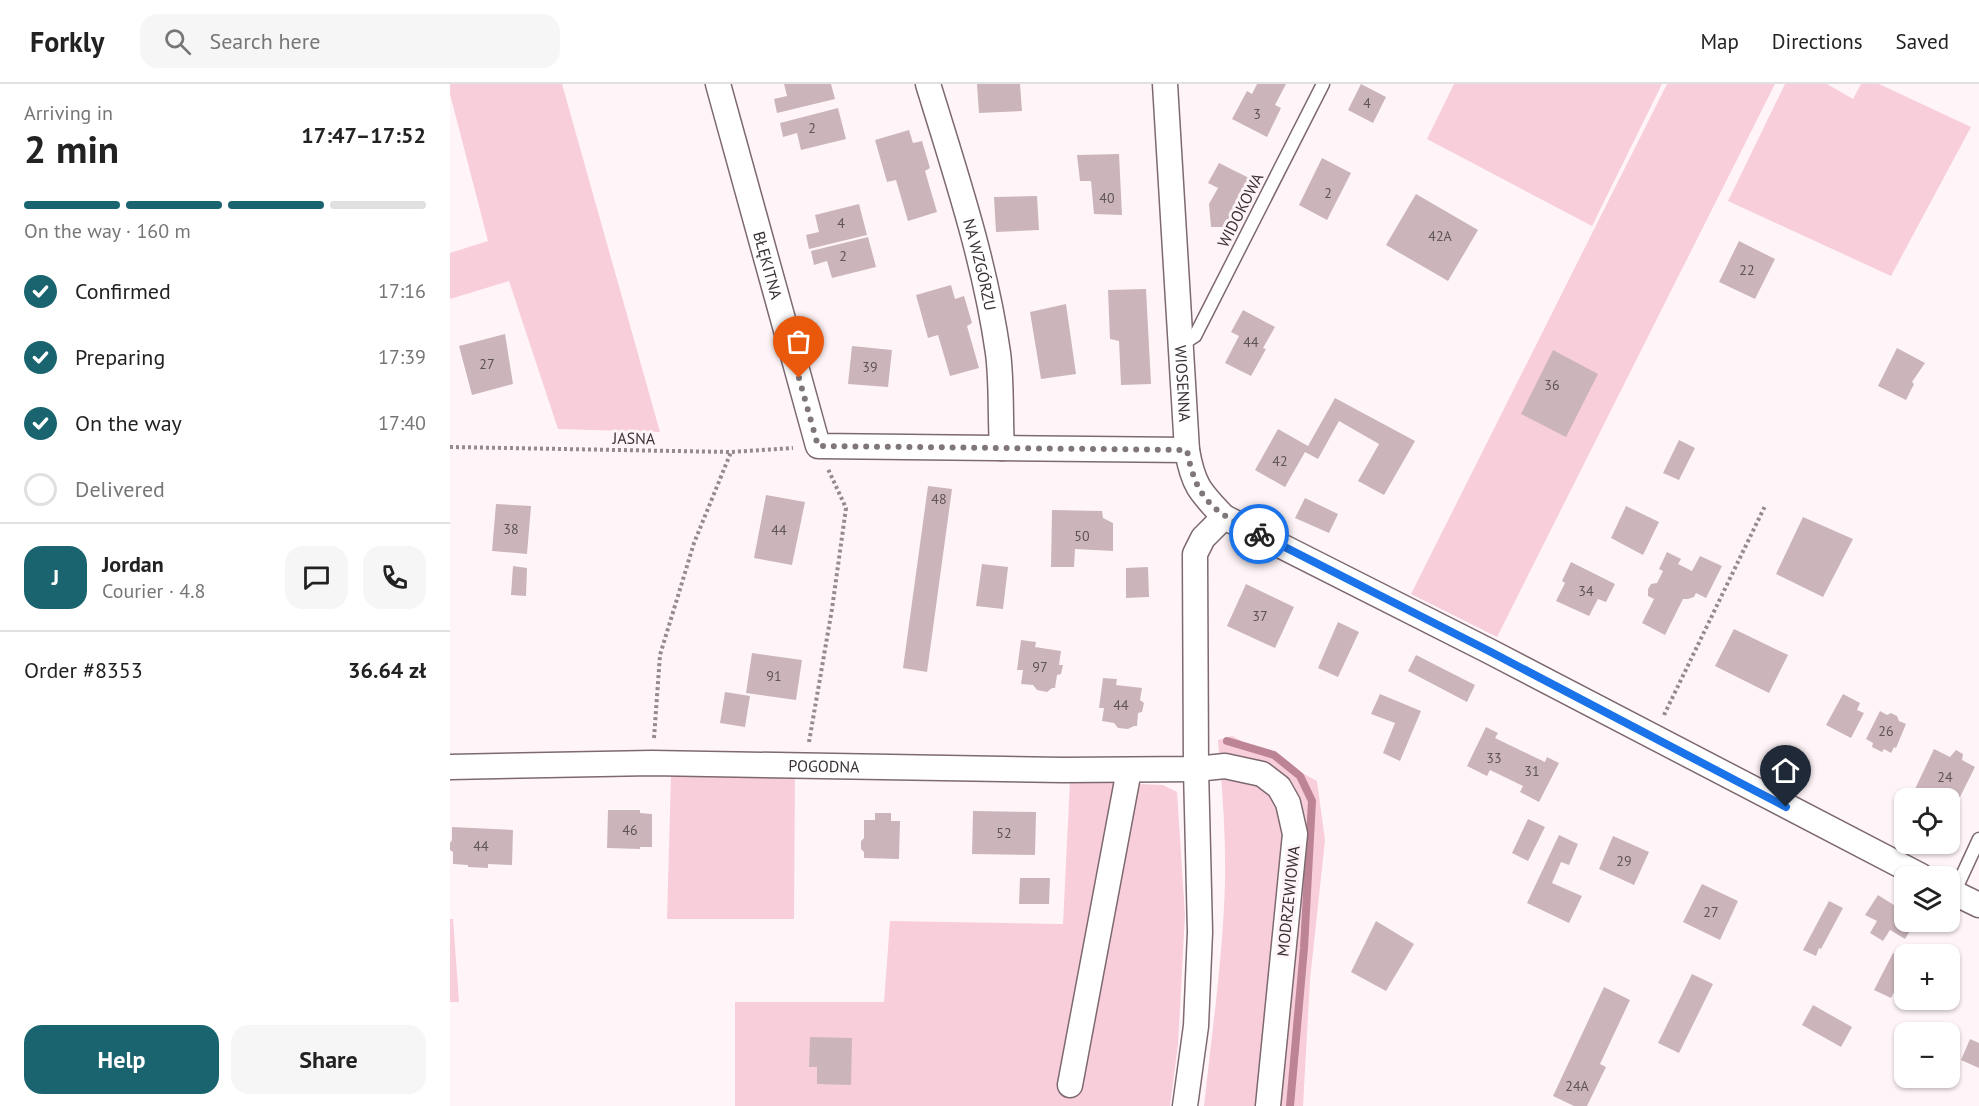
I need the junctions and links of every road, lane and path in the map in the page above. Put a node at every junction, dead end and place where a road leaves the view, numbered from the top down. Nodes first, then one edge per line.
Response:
1 (718, 84) edge
2 (928, 84) edge
3 (1166, 84) edge
4 (1323, 84) edge
5 (1181, 345) junction
6 (818, 446) junction
7 (450, 447) edge
8 (1002, 448) junction
9 (1187, 450) junction
10 (731, 452) junction
11 (1765, 506) dead end
12 (1224, 517) junction
13 (1653, 737) junction
14 (652, 763) junction
15 (450, 767) edge
16 (805, 767) junction
17 (1196, 769) junction
18 (1129, 770) junction
19 (1979, 839) edge
20 (1902, 866) edge
21 (1960, 876) edge
22 (1960, 896) edge
23 (1979, 905) edge
24 (1070, 1085) dead end
25 (1185, 1106) edge
26 (1268, 1106) edge

1 - 6 street, BŁĘKITNA
2 - 8 street, NA WZGÓRZU
3 - 5 street, WIOSENNA
4 - 5 lane, WIDOKOWA
5 - 9 street, WIOSENNA
6 - 8 street
6 - 10 path, JASNA
6 - 16 path
7 - 10 path, JASNA
8 - 9 street
9 - 12 street, WIOSENNA
10 - 14 path
11 - 13 path
12 - 13 street, WIOSENNA
12 - 17 street
13 - 20 street, WIOSENNA
14 - 15 street, POGODNA
14 - 16 street, POGODNA
16 - 18 street, POGODNA
17 - 18 street, POGODNA
17 - 25 street
17 - 26 street, MODRZEWIOWA
18 - 24 street
19 - 21 lane
22 - 23 street

